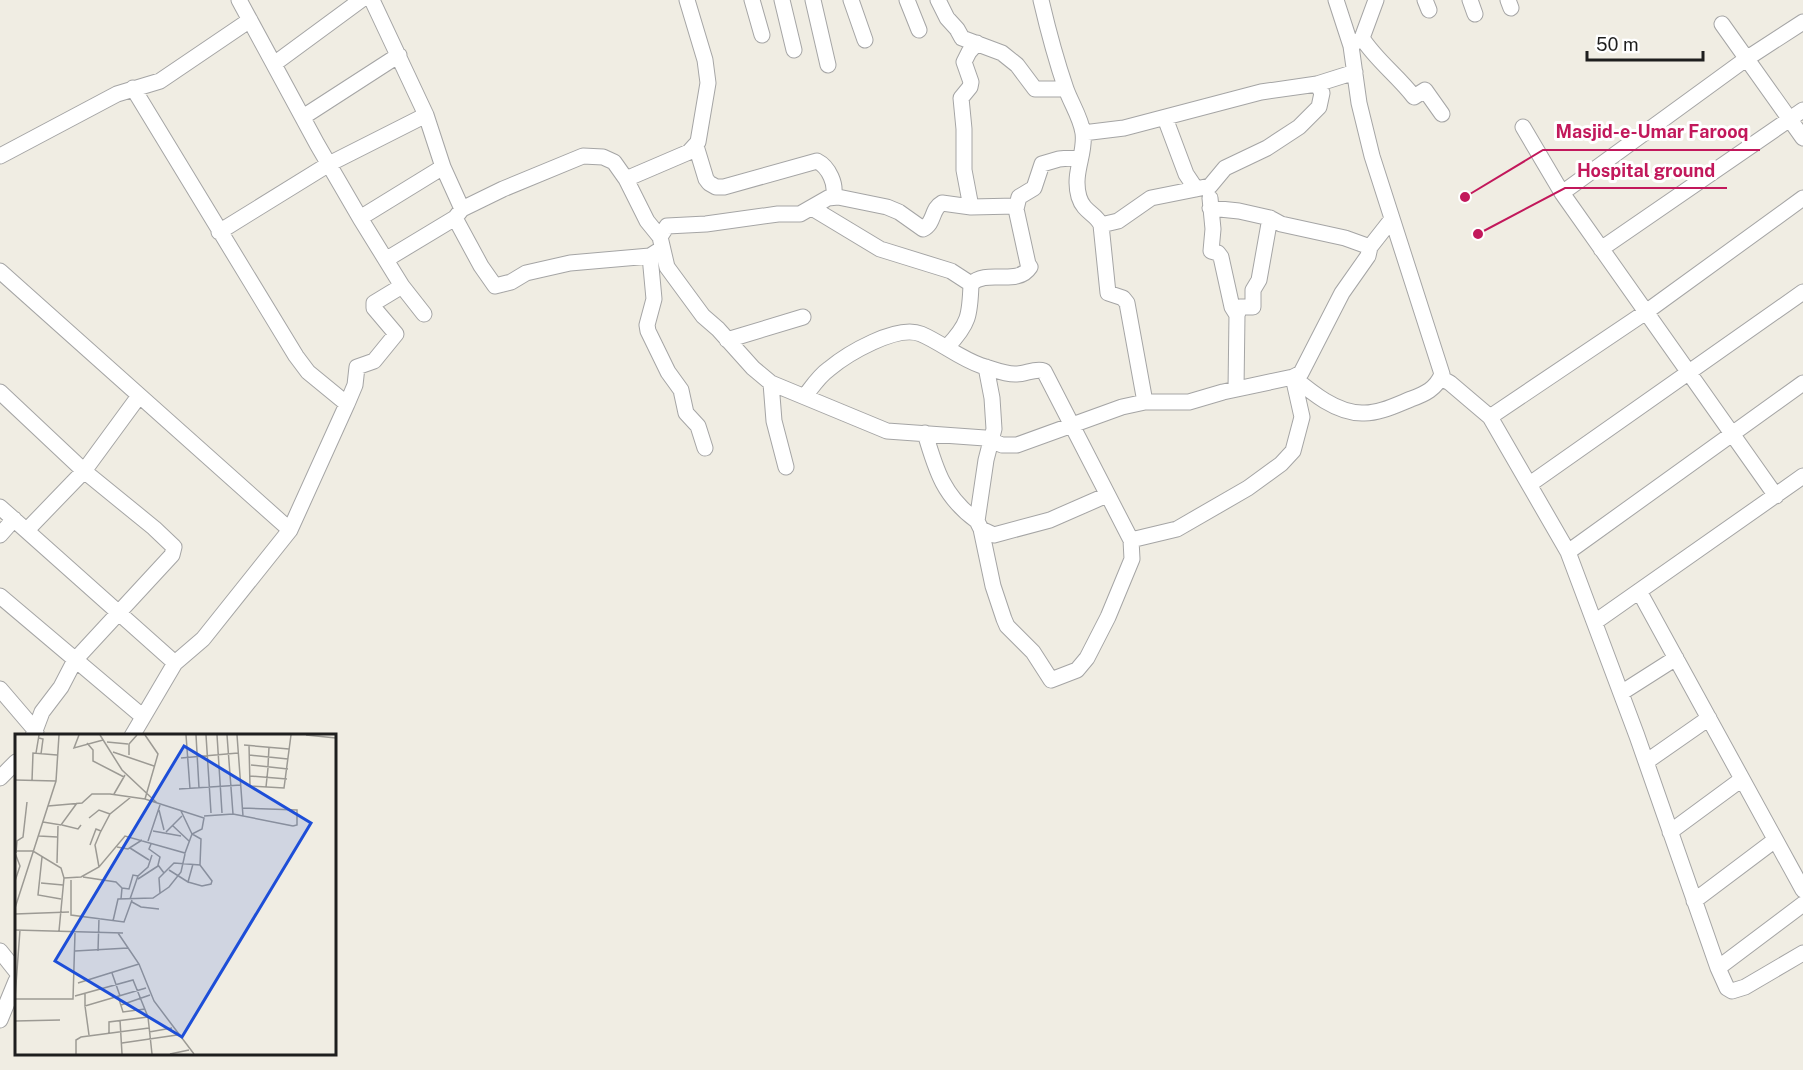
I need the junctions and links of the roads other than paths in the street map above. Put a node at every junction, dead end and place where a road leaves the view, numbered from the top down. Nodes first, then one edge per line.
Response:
1 (239, 0) edge
2 (361, 0) edge
3 (372, 0) edge
4 (687, 0) edge
5 (752, 0) edge
6 (782, 0) edge
7 (813, 0) edge
8 (851, 0) edge
9 (907, 0) edge
10 (938, 0) edge
11 (1041, 0) edge
12 (1336, 0) edge
13 (1376, 0) edge
14 (250, 20) junction
15 (1803, 22) edge
16 (1722, 24) dead end
17 (919, 30) dead end
18 (762, 35) dead end
19 (865, 40) dead end
20 (1356, 42) junction
21 (977, 43) junction
22 (794, 50) dead end
23 (399, 55) junction
24 (1746, 59) junction
25 (274, 64) junction
26 (828, 65) dead end
27 (1355, 72) junction
28 (1317, 84) junction
29 (133, 88) junction
30 (1066, 89) junction
31 (1803, 110) edge
32 (1442, 114) dead end
33 (426, 115) junction
34 (303, 117) junction
35 (1165, 118) junction
36 (1789, 119) junction
37 (1523, 127) dead end
38 (1083, 133) junction
39 (1803, 138) edge
40 (696, 146) junction
41 (0, 156) edge
42 (1081, 157) junction
43 (329, 164) junction
44 (443, 167) junction
45 (626, 179) junction
46 (1203, 187) junction
47 (1562, 193) junction
48 (833, 197) junction
49 (1803, 198) edge
50 (1016, 206) junction
51 (970, 207) junction
52 (812, 208) junction
53 (1210, 208) junction
54 (459, 213) junction
55 (360, 218) junction
56 (1270, 218) junction
57 (1392, 219) junction
58 (1101, 225) junction
59 (219, 232) junction
60 (657, 247) junction
61 (1370, 247) junction
62 (1601, 249) junction
63 (387, 259) junction
64 (0, 271) edge
65 (971, 284) junction
66 (402, 286) junction
67 (1803, 292) edge
68 (1646, 312) junction
69 (424, 314) dead end
70 (1237, 315) junction
71 (803, 317) dead end
72 (727, 340) junction
73 (947, 347) junction
74 (986, 367) junction
75 (1689, 372) junction
76 (1293, 376) junction
77 (1441, 378) junction
78 (771, 383) junction
79 (1803, 383) edge
80 (1236, 389) junction
81 (0, 392) edge
82 (139, 396) junction
83 (805, 396) junction
84 (1145, 402) junction
85 (348, 404) junction
86 (1490, 417) junction
87 (1073, 425) junction
88 (925, 433) junction
89 (1732, 434) junction
90 (992, 440) junction
91 (705, 448) dead end
92 (786, 467) dead end
93 (84, 471) junction
94 (1803, 476) edge
95 (1530, 484) junction
96 (1107, 495) junction
97 (1776, 496) junction
98 (0, 507) edge
99 (14, 519) junction
100 (979, 525) junction
101 (27, 530) junction
102 (290, 530) junction
103 (0, 535) edge
104 (1131, 540) junction
105 (1568, 552) junction
106 (1639, 591) junction
107 (0, 596) edge
108 (118, 613) junction
109 (1595, 622) junction
110 (1676, 658) junction
111 (75, 660) junction
112 (175, 663) junction
113 (0, 689) edge
114 (1621, 693) junction
115 (142, 716) junction
116 (1709, 718) junction
117 (35, 733) edge
118 (133, 734) edge
119 (1646, 762) junction
120 (15, 763) edge
121 (0, 778) edge
122 (1742, 779) junction
123 (1670, 832) junction
124 (1775, 840) junction
125 (1803, 890) edge
126 (1694, 901) junction
127 (1803, 904) edge
128 (0, 951) edge
129 (1803, 953) edge
130 (1718, 968) junction
131 (15, 970) edge
132 (15, 983) edge
133 (0, 1020) edge

1 - 14 street
2 - 25 street
3 - 23 street
4 - 40 street
5 - 18 street
6 - 22 street
7 - 26 street
8 - 19 street
9 - 17 street
10 - 21 street
11 - 30 street
12 - 20 street
13 - 20 street
14 - 25 street
14 - 29 street
15 - 24 street
16 - 24 street
20 - 27 street
20 - 32 street
21 - 30 street
21 - 51 street
23 - 33 street
23 - 34 street
24 - 36 street
24 - 47 street
25 - 34 street
27 - 28 street
27 - 57 street
28 - 35 street
28 - 46 street
29 - 41 street
29 - 59 street
30 - 38 street
31 - 36 street
33 - 43 street
33 - 44 street
34 - 43 street
35 - 38 street
35 - 46 street
36 - 39 street
36 - 62 street
37 - 47 street
38 - 42 street
40 - 45 street
40 - 48 street
42 - 50 street
42 - 58 street
43 - 55 street
43 - 59 street
44 - 54 street
44 - 55 street
45 - 54 street
45 - 60 street
46 - 53 street
46 - 58 street
47 - 62 street
48 - 51 street
48 - 52 street
49 - 68 street
50 - 51 street
50 - 65 street
52 - 60 street
52 - 65 street
53 - 56 street
53 - 70 street
54 - 60 street
54 - 63 street
55 - 63 street
56 - 61 street
56 - 70 street
57 - 61 street
57 - 77 street
58 - 84 street
59 - 85 street
60 - 72 street
60 - 91 street
61 - 76 street
62 - 68 street
63 - 66 street
64 - 82 street
65 - 73 street
66 - 69 street
66 - 85 street
67 - 75 street
68 - 75 street
68 - 86 street
70 - 80 street
71 - 72 street
72 - 78 street
73 - 74 street
73 - 83 street
74 - 87 street
74 - 90 street
75 - 89 street
75 - 95 street
76 - 77 street
76 - 80 street
76 - 104 street
77 - 86 street
78 - 83 street
78 - 92 street
79 - 89 street
80 - 84 street
81 - 93 street
82 - 93 street
82 - 102 street
83 - 88 street
84 - 87 street
85 - 102 street
86 - 95 street
87 - 90 street
87 - 96 street
88 - 90 street
88 - 100 street
89 - 97 street
89 - 105 street
90 - 100 street
93 - 101 street
93 - 108 street
94 - 97 street
95 - 105 street
96 - 100 street
96 - 104 street
97 - 106 street
98 - 99 street
99 - 101 street
99 - 103 street
100 - 104 street
101 - 108 street
102 - 112 street
105 - 109 street
106 - 109 street
106 - 110 street
107 - 111 street
108 - 111 street
108 - 112 street
109 - 114 street
110 - 114 street
110 - 116 street
111 - 115 street
111 - 117 street
112 - 115 street
113 - 117 street
114 - 119 street
115 - 118 street
116 - 119 street
116 - 122 street
119 - 123 street
120 - 121 street
122 - 123 street
122 - 124 street
123 - 126 street
124 - 125 street
124 - 126 street
126 - 130 street
127 - 130 street
128 - 131 street
129 - 130 street
132 - 133 street

